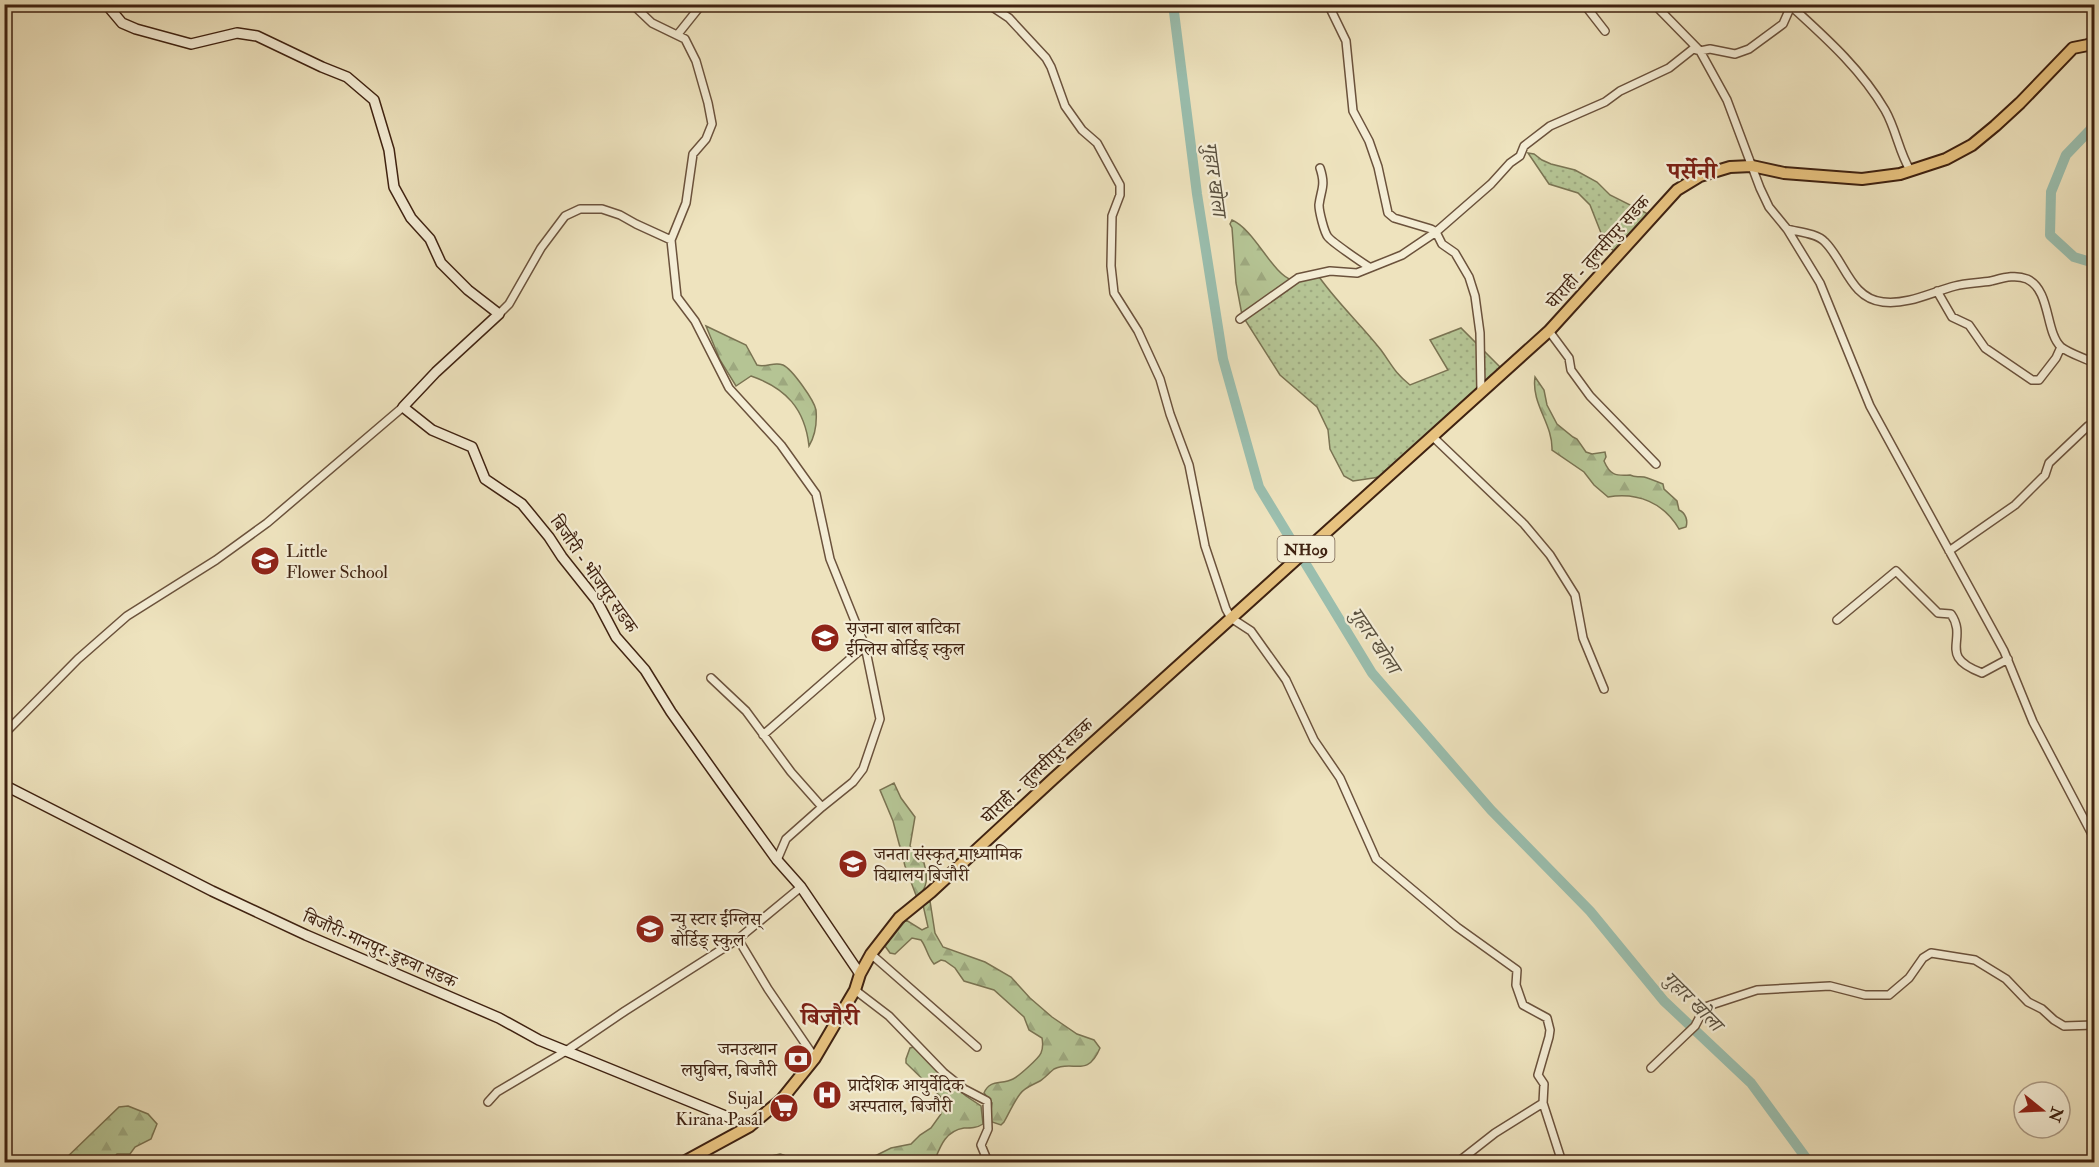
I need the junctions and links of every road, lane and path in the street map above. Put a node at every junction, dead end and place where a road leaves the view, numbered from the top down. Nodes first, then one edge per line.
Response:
1 (106, 4) edge
2 (632, 4) edge
3 (702, 4) edge
4 (988, 4) edge
5 (1328, 4) edge
6 (1654, 4) edge
7 (1589, 6) edge
8 (1605, 31) dead end
9 (678, 34) junction
10 (2094, 42) edge
11 (1700, 51) junction
12 (1752, 166) junction
13 (1320, 168) dead end
14 (1910, 170) junction
15 (1787, 229) junction
16 (1436, 232) junction
17 (671, 240) junction
18 (1369, 267) junction
19 (1937, 291) junction
20 (499, 314) junction
21 (1240, 319) dead end
22 (1549, 331) junction
23 (2061, 347) junction
24 (2094, 363) edge
25 (1481, 392) junction
26 (403, 407) junction
27 (2088, 426) dead end
28 (1432, 436) junction
29 (1656, 464) dead end
30 (1949, 551) junction
31 (1231, 618) junction
32 (1837, 620) dead end
33 (865, 646) junction
34 (2008, 659) junction
35 (711, 678) dead end
36 (1604, 689) dead end
37 (4, 734) edge
38 (763, 735) junction
39 (4, 784) edge
40 (822, 807) junction
41 (2094, 838) edge
42 (777, 860) junction
43 (801, 887) junction
44 (738, 939) junction
45 (871, 954) junction
46 (860, 974) junction
47 (855, 990) junction
48 (2094, 1025) edge
49 (977, 1047) dead end
50 (566, 1051) junction
51 (815, 1058) junction
52 (1651, 1068) dead end
53 (488, 1102) dead end
54 (1543, 1103) junction
55 (750, 1126) junction
56 (684, 1162) edge
57 (988, 1162) edge
58 (1458, 1162) edge
59 (1562, 1162) edge

1 - 20 street
2 - 9 street
3 - 9 street
4 - 31 street
5 - 16 street
6 - 11 street
7 - 8 street
9 - 17 street
10 - 14 main road, घोराही - तुलसीपुर सडक / NH09
11 - 12 street
11 - 14 street
11 - 16 street
12 - 14 main road, घोराही - तुलसीपुर सडक / NH09
12 - 15 street
12 - 22 main road, घोराही - तुलसीपुर सडक / NH09
13 - 18 street
15 - 19 street
15 - 30 street
16 - 18 street
16 - 25 street
17 - 20 street
17 - 33 street
18 - 21 street
19 - 23 street
19 - 23 street
20 - 26 street
22 - 25 main road, घोराही - तुलसीपुर सडक / NH09
22 - 29 street
23 - 24 street
25 - 28 main road, घोराही - तुलसीपुर सडक / NH09
26 - 37 street
26 - 42 street, बिजौरी - भोजपुर सडक
27 - 30 street
28 - 31 main road, घोराही - तुलसीपुर सडक / NH09
28 - 36 street
30 - 34 street
31 - 45 main road, घोराही - तुलसीपुर सडक / NH09
31 - 54 street
32 - 34 street
33 - 38 street
33 - 40 street
34 - 41 street
35 - 38 street
38 - 40 street
39 - 50 street, बिजौरी-मानपुर-डुरुवा सडक
40 - 42 street
42 - 43 street, बिजौरी - भोजपुर सडक
43 - 44 street
43 - 46 street, बिजौरी - भोजपुर सडक
44 - 50 street
44 - 51 street
45 - 46 main road, घोराही - तुलसीपुर सडक / NH09
45 - 49 street
46 - 47 main road, घोराही - तुलसीपुर सडक / NH09
47 - 51 main road, घोराही - तुलसीपुर सडक / NH09
47 - 57 street
48 - 52 street
50 - 53 street
50 - 55 street, बिजौरी-मानपुर-डुरुवा सडक
51 - 55 main road, घोराही - तुलसीपुर सडक / NH09
54 - 58 street
54 - 59 street
55 - 56 main road, घोराही - तुलसीपुर सडक / NH09

